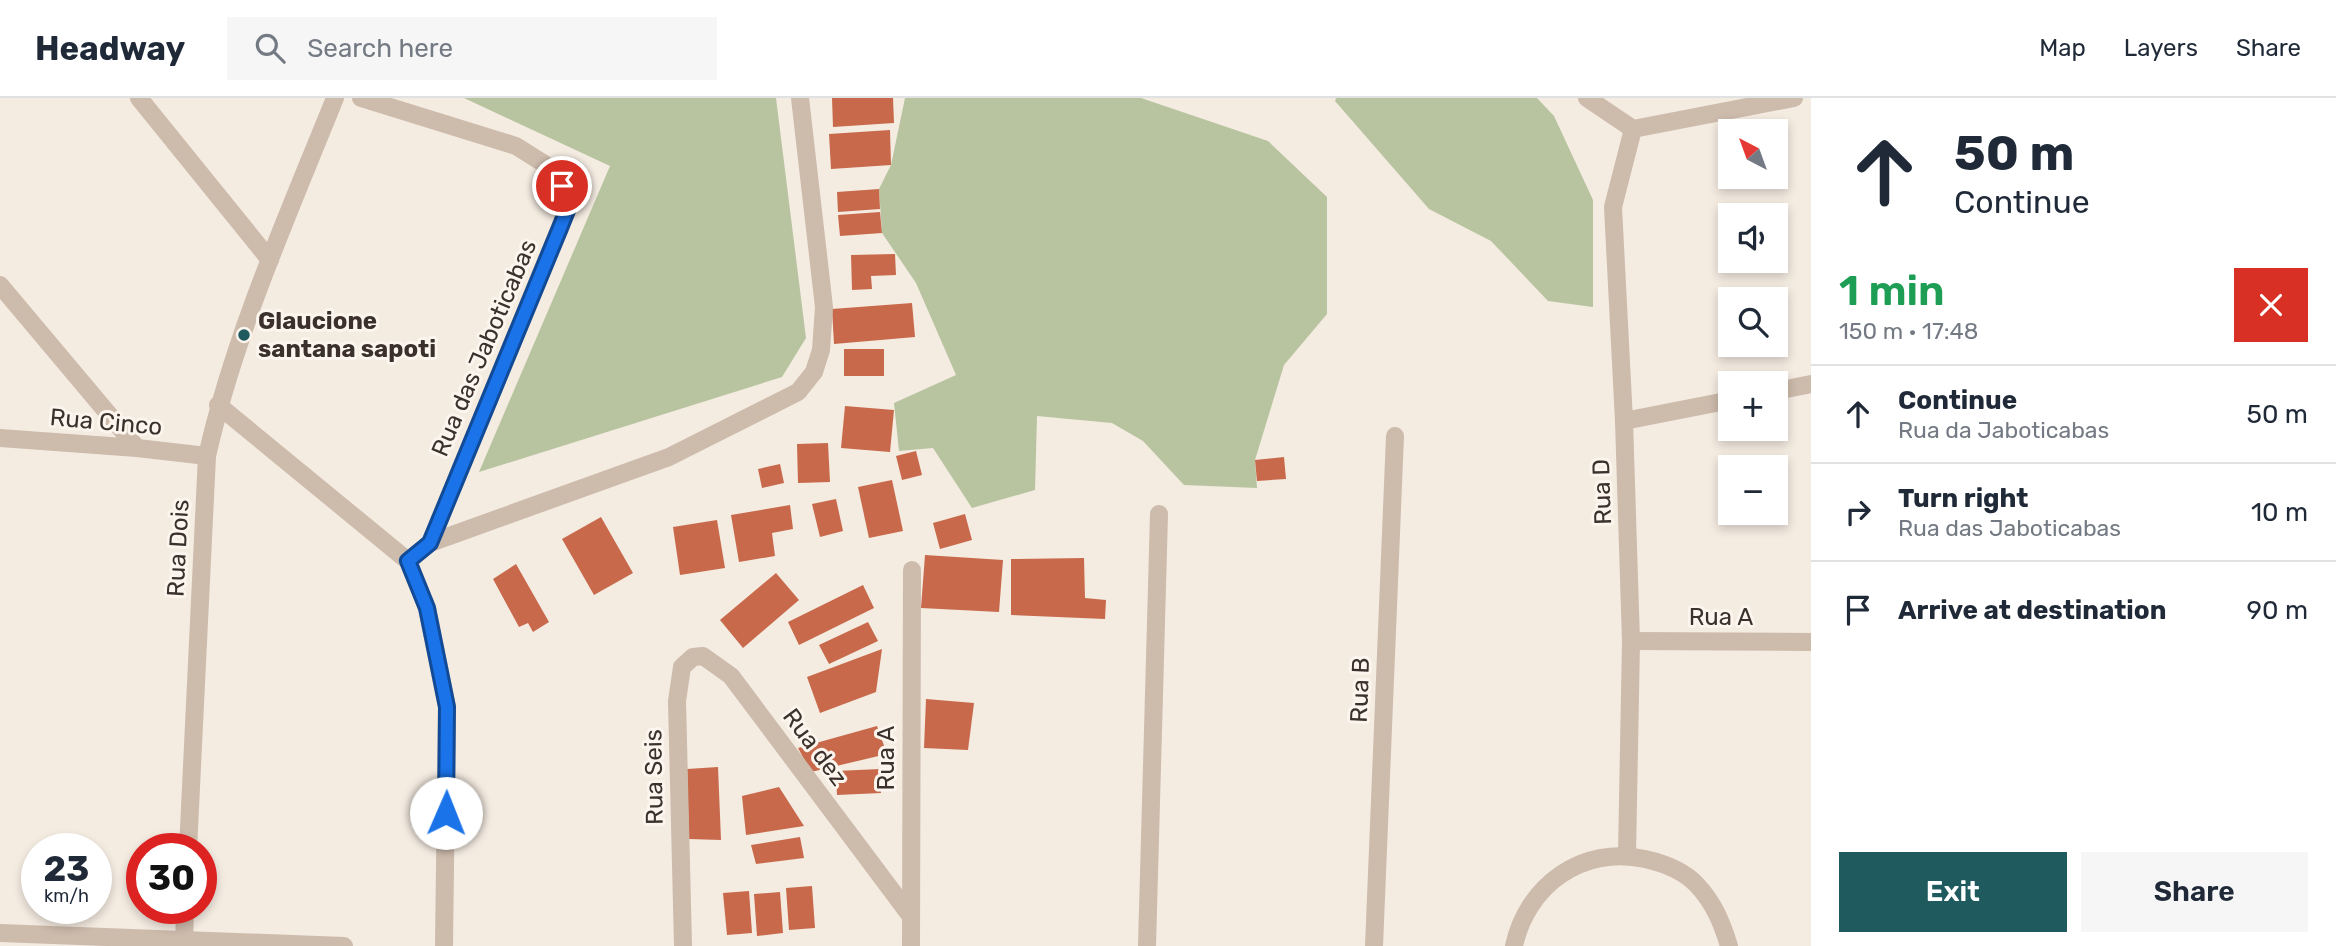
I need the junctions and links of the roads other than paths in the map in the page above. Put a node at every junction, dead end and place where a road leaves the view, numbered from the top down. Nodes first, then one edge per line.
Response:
1 (139, 98) edge
2 (335, 98) edge
3 (361, 98) edge
4 (800, 98) edge
5 (1587, 98) edge
6 (1794, 98) edge
7 (1633, 129) junction
8 (270, 260) junction
9 (0, 285) edge
10 (1811, 384) edge
11 (1788, 389) edge
12 (1718, 403) edge
13 (218, 405) junction
14 (1624, 421) junction
15 (1395, 436) dead end
16 (0, 438) edge
17 (137, 448) junction
18 (207, 456) junction
19 (1158, 514) dead end
20 (430, 543) junction
21 (408, 561) junction
22 (912, 570) dead end
23 (1631, 641) junction
24 (1811, 642) edge
25 (731, 676) joint
26 (189, 833) edge
27 (1627, 855) junction
28 (910, 915) junction
29 (185, 924) edge
30 (0, 933) edge
31 (184, 943) edge
32 (344, 946) edge
33 (444, 946) edge
34 (683, 946) edge
35 (911, 946) edge
36 (1147, 946) edge
37 (1374, 946) edge
38 (1514, 946) edge
39 (1729, 946) edge

1 - 8 street
2 - 8 street, Rua Dois
3 - 20 street, Rua das Jaboticabas
4 - 20 street, Rua das Jaboticabas
5 - 7 street
6 - 7 street
7 - 14 street, Rua D
8 - 13 street, Rua Dois
9 - 17 street
10 - 11 street
12 - 14 street
13 - 18 street, Rua Dois
13 - 21 street
14 - 23 street, Rua D
15 - 37 street, Rua B
16 - 17 street, Rua Cinco
17 - 18 street, Rua Cinco
18 - 26 street, Rua Dois
19 - 36 street
20 - 21 street, Rua das Jaboticabas
21 - 33 street
22 - 28 street, Rua A
23 - 24 street, Rua A
23 - 27 street, Rua D
25 - 28 street, Rua dez
25 - 34 street, Rua Seis
27 - 38 street
27 - 39 street
28 - 35 street, Rua A
29 - 31 street
30 - 31 street
31 - 32 street

